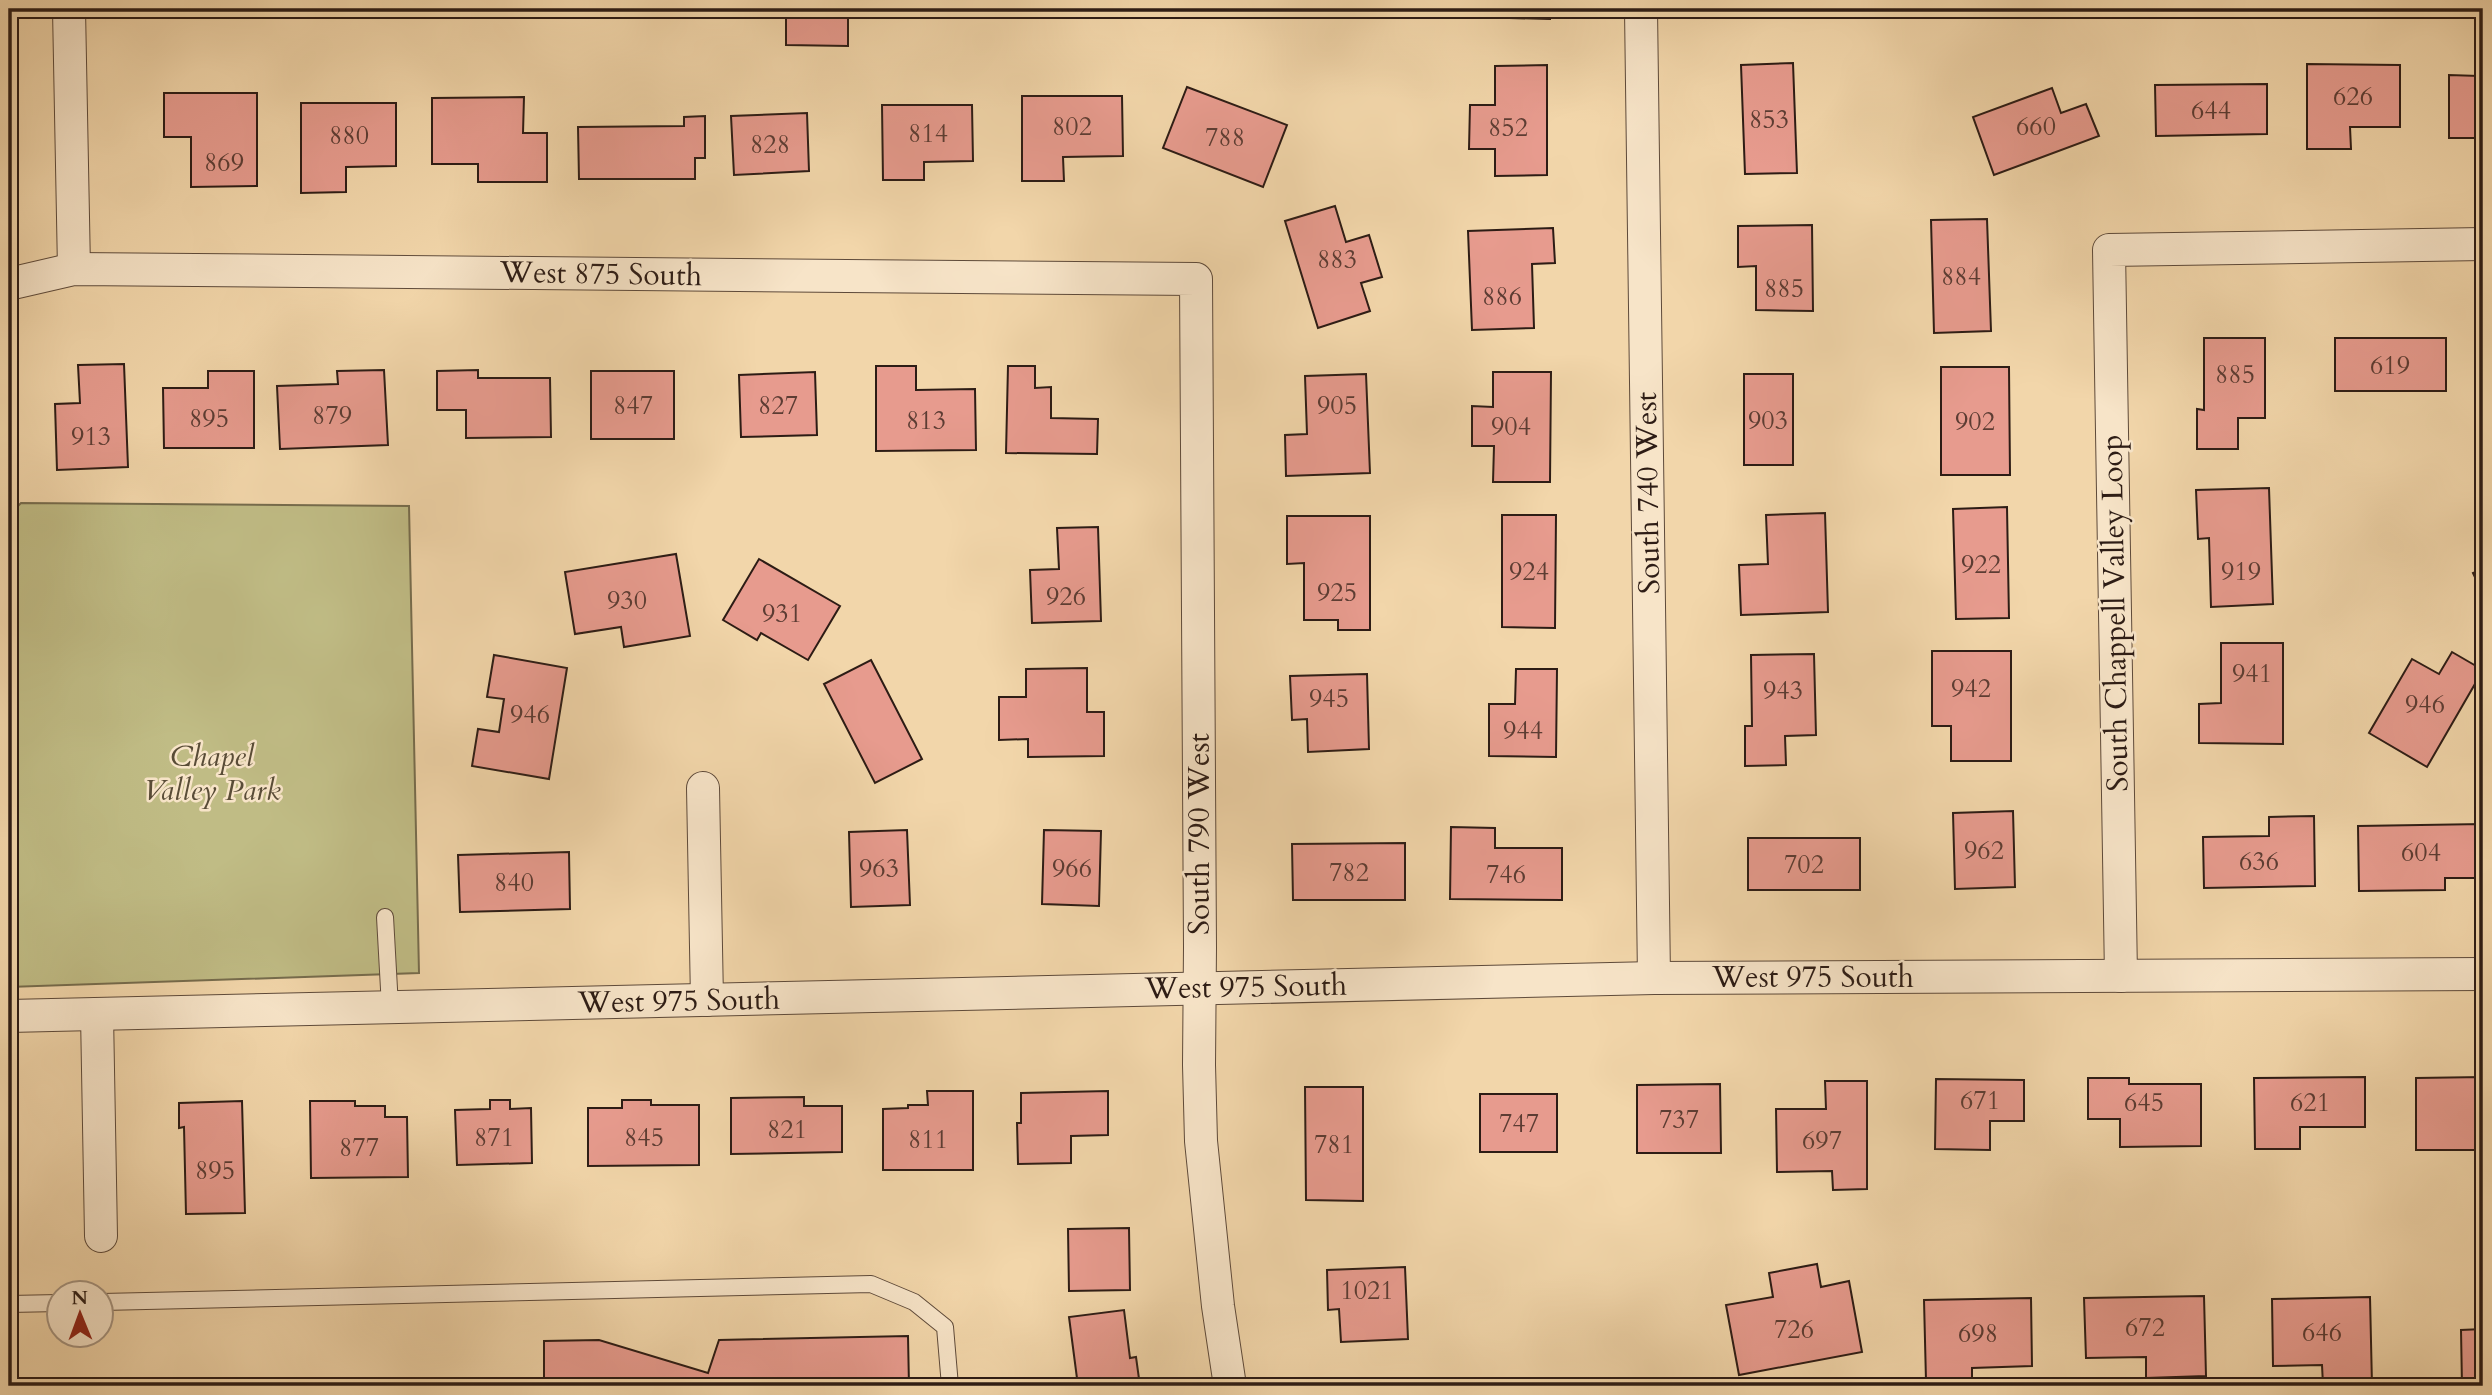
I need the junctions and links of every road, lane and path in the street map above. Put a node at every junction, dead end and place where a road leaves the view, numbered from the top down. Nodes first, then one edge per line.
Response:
1 (69, 9) edge
2 (1641, 9) edge
3 (2483, 244) edge
4 (74, 269) junction
5 (1196, 279) joint
6 (9, 284) edge
7 (703, 788) dead end
8 (385, 917) dead end
9 (2483, 974) edge
10 (2122, 976) junction
11 (1654, 978) junction
12 (1200, 989) junction
13 (707, 1000) junction
14 (390, 1007) junction
15 (97, 1014) junction
16 (9, 1016) edge
17 (101, 1236) dead end
18 (116, 1302) edge
19 (46, 1303) edge
20 (9, 1304) edge
21 (950, 1386) edge
22 (1230, 1386) edge

1 - 4 street
2 - 11 street, South 740 West
3 - 10 street, South Chappell Valley Loop
4 - 5 street, West 875 South
4 - 6 street, West 875 South
5 - 12 street, South 790 West
7 - 13 street
8 - 14 lane
9 - 10 street, West 975 South
10 - 11 street, West 975 South
11 - 12 street, West 975 South
12 - 13 street, West 975 South
12 - 22 street, South 790 West
13 - 14 street, West 975 South
14 - 15 street, West 975 South
15 - 16 street, West 975 South
15 - 17 street
18 - 21 lane
19 - 20 lane

